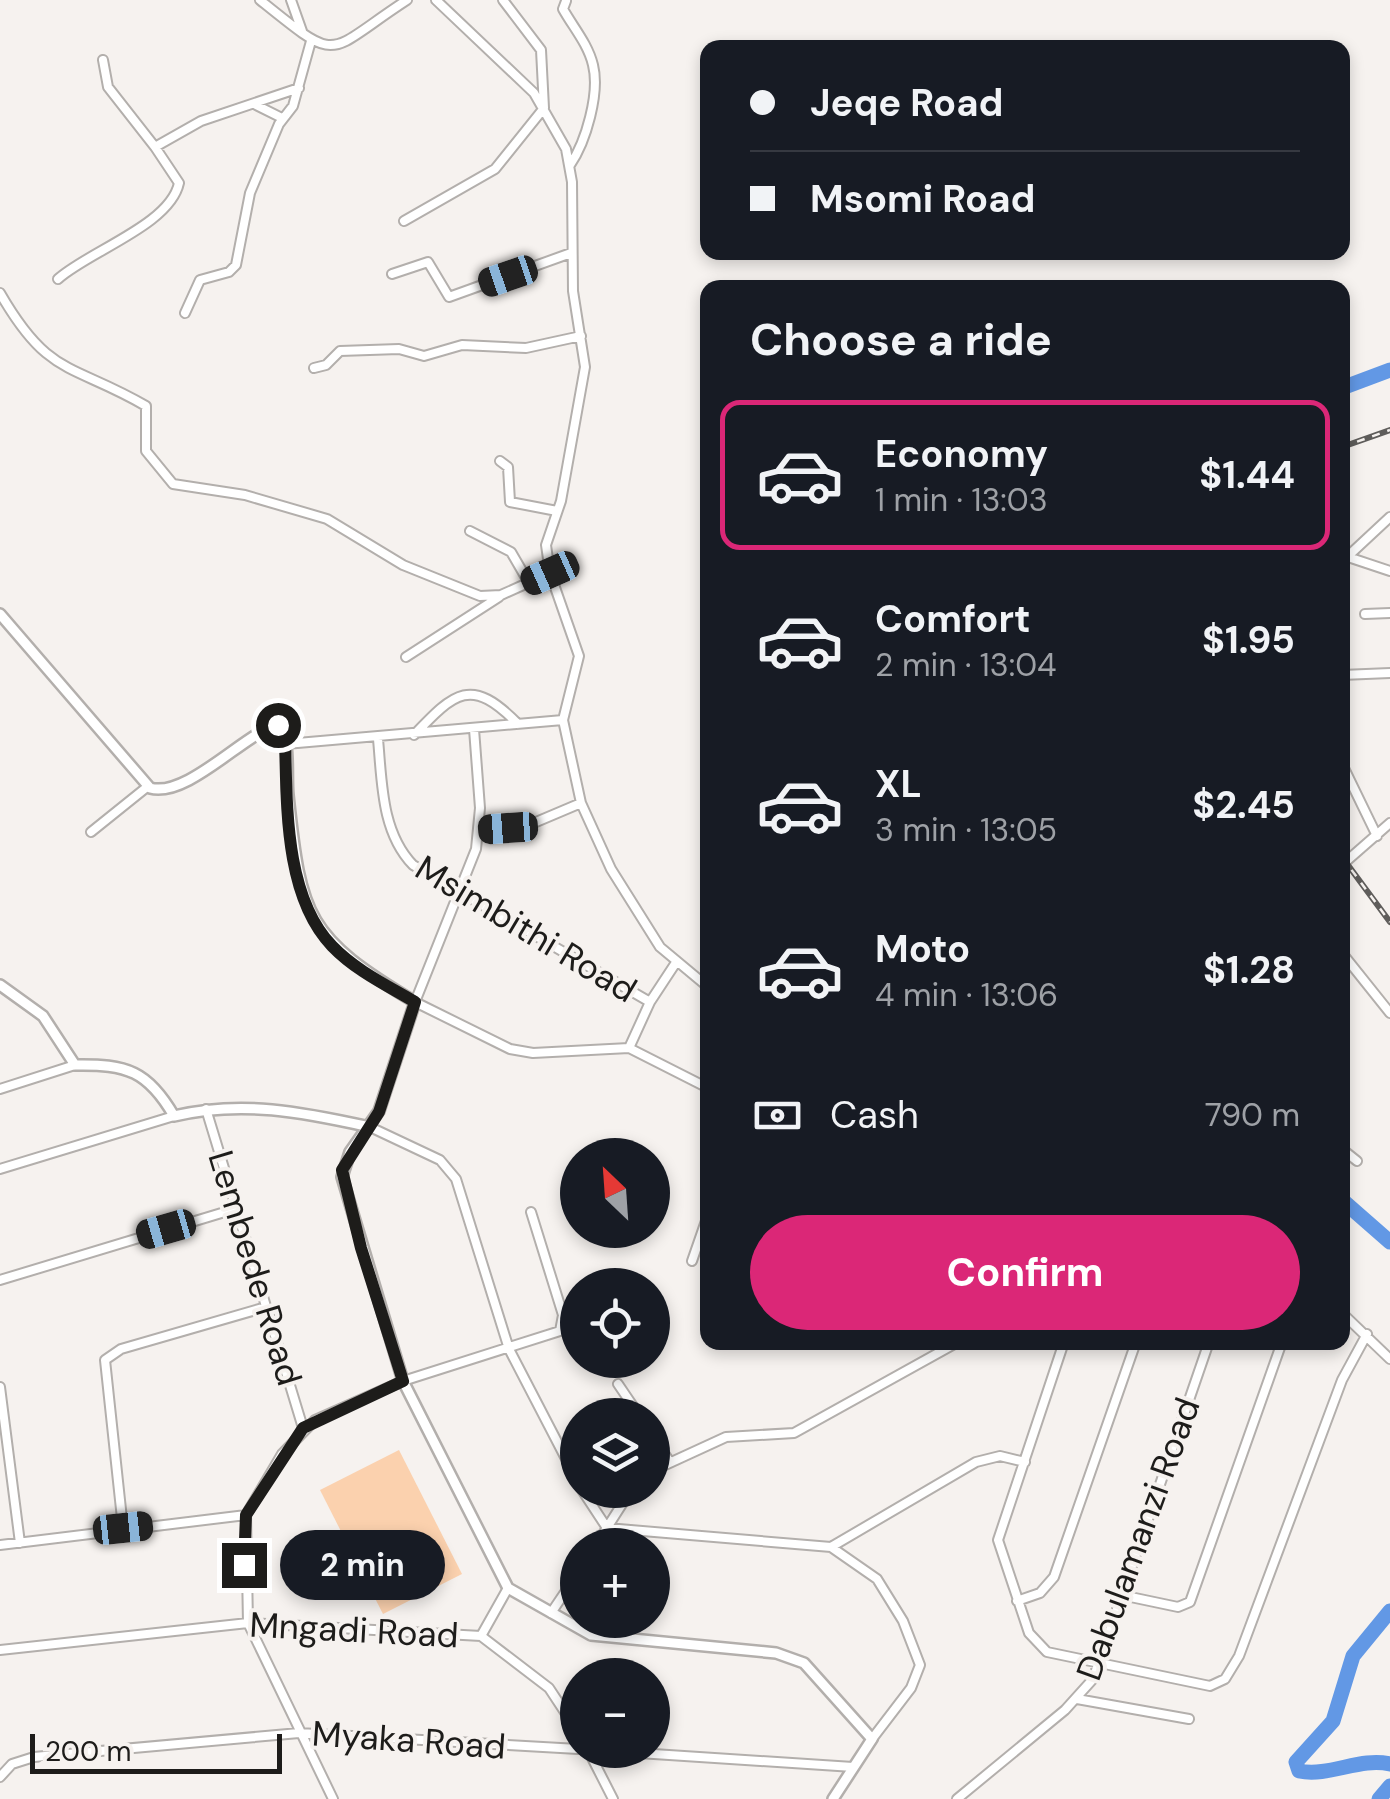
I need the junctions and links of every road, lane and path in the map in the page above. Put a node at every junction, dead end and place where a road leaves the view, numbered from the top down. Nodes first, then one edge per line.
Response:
1 (260, 0) edge
2 (291, 0) edge
3 (405, 0) edge
4 (436, 0) edge
5 (504, 0) edge
6 (566, 1) edge
7 (307, 38) junction
8 (103, 60) dead end
9 (299, 88) junction
10 (256, 104) junction
11 (544, 108) junction
12 (282, 118) junction
13 (155, 147) junction
14 (570, 165) junction
15 (404, 221) dead end
16 (571, 252) junction
17 (392, 274) dead end
18 (58, 279) dead end
19 (0, 293) edge
20 (185, 313) dead end
21 (580, 336) junction
22 (314, 368) dead end
23 (500, 461) dead end
24 (557, 511) junction
25 (1390, 516) edge
26 (470, 531) dead end
27 (1350, 551) edge
28 (1350, 558) edge
29 (1390, 571) edge
30 (550, 573) junction
31 (530, 582) junction
32 (502, 595) junction
33 (1390, 613) edge
34 (0, 614) edge
35 (1365, 614) dead end
36 (406, 657) dead end
37 (1390, 673) edge
38 (1350, 675) edge
39 (562, 720) junction
40 (518, 724) junction
41 (474, 729) junction
42 (414, 735) junction
43 (378, 739) junction
44 (286, 744) junction
45 (1350, 780) edge
46 (147, 787) junction
47 (582, 803) junction
48 (1390, 823) edge
49 (479, 830) junction
50 (91, 832) dead end
51 (1377, 836) junction
52 (1350, 858) edge
53 (460, 893) junction
54 (1350, 963) edge
55 (675, 964) junction
56 (700, 981) edge
57 (0, 985) edge
58 (415, 1002) junction
59 (650, 1002) junction
60 (1390, 1013) edge
61 (629, 1048) junction
62 (75, 1065) junction
63 (700, 1084) edge
64 (0, 1089) edge
65 (206, 1109) junction
66 (174, 1116) junction
67 (370, 1128) junction
68 (1350, 1155) edge
69 (1357, 1161) dead end
70 (0, 1169) edge
71 (238, 1208) junction
72 (531, 1212) dead end
73 (700, 1238) edge
74 (692, 1261) dead end
75 (0, 1280) edge
76 (266, 1307) junction
77 (1350, 1320) edge
78 (1367, 1334) junction
79 (509, 1349) junction
80 (944, 1350) edge
81 (1061, 1350) edge
82 (1133, 1350) edge
83 (1206, 1350) edge
84 (1279, 1350) edge
85 (1390, 1359) edge
86 (403, 1381) junction
87 (618, 1384) dead end
88 (0, 1387) edge
89 (627, 1398) edge
90 (303, 1428) junction
91 (3, 1439) edge
92 (560, 1447) edge
93 (670, 1462) edge
94 (1025, 1462) junction
95 (594, 1508) edge
96 (620, 1508) edge
97 (246, 1515) junction
98 (123, 1528) junction
99 (607, 1528) joint
100 (670, 1534) edge
101 (20, 1543) junction
102 (0, 1545) edge
103 (831, 1548) junction
104 (508, 1588) junction
105 (1121, 1596) junction
106 (560, 1600) edge
107 (1018, 1601) junction
108 (551, 1613) junction
109 (248, 1623) junction
110 (481, 1636) junction
111 (0, 1650) edge
112 (1100, 1661) junction
113 (1078, 1699) junction
114 (560, 1705) edge
115 (1189, 1719) dead end
116 (299, 1733) junction
117 (872, 1739) junction
118 (560, 1748) edge
119 (670, 1755) edge
120 (853, 1767) junction
121 (599, 1768) edge
122 (3, 1773) edge
123 (333, 1799) edge
124 (613, 1799) edge
125 (833, 1799) edge
126 (957, 1799) edge

1 - 7 street
2 - 7 street
3 - 7 street
4 - 11 street
5 - 11 street
6 - 14 street
7 - 9 street
8 - 13 street
9 - 10 street
9 - 12 street
10 - 12 street
10 - 13 street
11 - 14 street
11 - 15 street
12 - 20 street
13 - 18 street
14 - 16 street
16 - 17 street
16 - 21 street
19 - 32 street
21 - 22 street
21 - 24 street
23 - 24 street
24 - 30 street
25 - 27 street
26 - 31 street
28 - 29 street
30 - 31 street
30 - 39 street
31 - 32 street
32 - 36 street
33 - 35 street
34 - 46 street
37 - 38 street
39 - 40 street
39 - 47 street
40 - 41 street
40 - 42 street
41 - 42 street
41 - 49 street
42 - 43 street
43 - 44 street
43 - 53 street, Msimbithi Road
44 - 46 street
44 - 58 street
45 - 51 street
46 - 50 street
47 - 49 street
47 - 55 street
48 - 51 street
49 - 53 street
51 - 52 street
53 - 58 street
53 - 59 street, Msimbithi Road
54 - 60 street
55 - 56 street
55 - 59 street
57 - 62 street
58 - 61 street
58 - 67 street
59 - 61 street
61 - 63 street
62 - 64 street
62 - 66 street
65 - 66 street
65 - 67 street
65 - 71 street, Lembede Road
66 - 70 street
67 - 79 street
67 - 86 street
68 - 69 street
71 - 75 street
71 - 76 street, Lembede Road
72 - 79 street
73 - 74 street
76 - 90 street, Lembede Road
76 - 98 street
77 - 78 street
78 - 85 street
78 - 112 street
79 - 86 street
79 - 92 street
80 - 93 street
81 - 94 street
82 - 107 street
83 - 105 street, Dabulamanzi Road
84 - 105 street
86 - 90 street
86 - 104 street
87 - 89 street
88 - 91 street
90 - 97 street
91 - 101 street
94 - 103 street
94 - 107 street
95 - 99 street
96 - 99 street
97 - 98 street
97 - 109 street
98 - 101 street
100 - 103 street
101 - 102 street
103 - 117 street
104 - 108 street
104 - 110 street, Mngadi Road
105 - 112 street, Dabulamanzi Road
106 - 108 street
107 - 112 street
108 - 117 street
109 - 110 street, Mngadi Road
109 - 111 street, Mngadi Road
109 - 116 street
110 - 114 street
112 - 113 street, Dabulamanzi Road
113 - 115 street
113 - 126 street, Dabulamanzi Road
116 - 118 street, Myaka Road
116 - 122 street, Myaka Road
116 - 123 street
117 - 120 street
119 - 120 street
120 - 125 street
121 - 124 street

